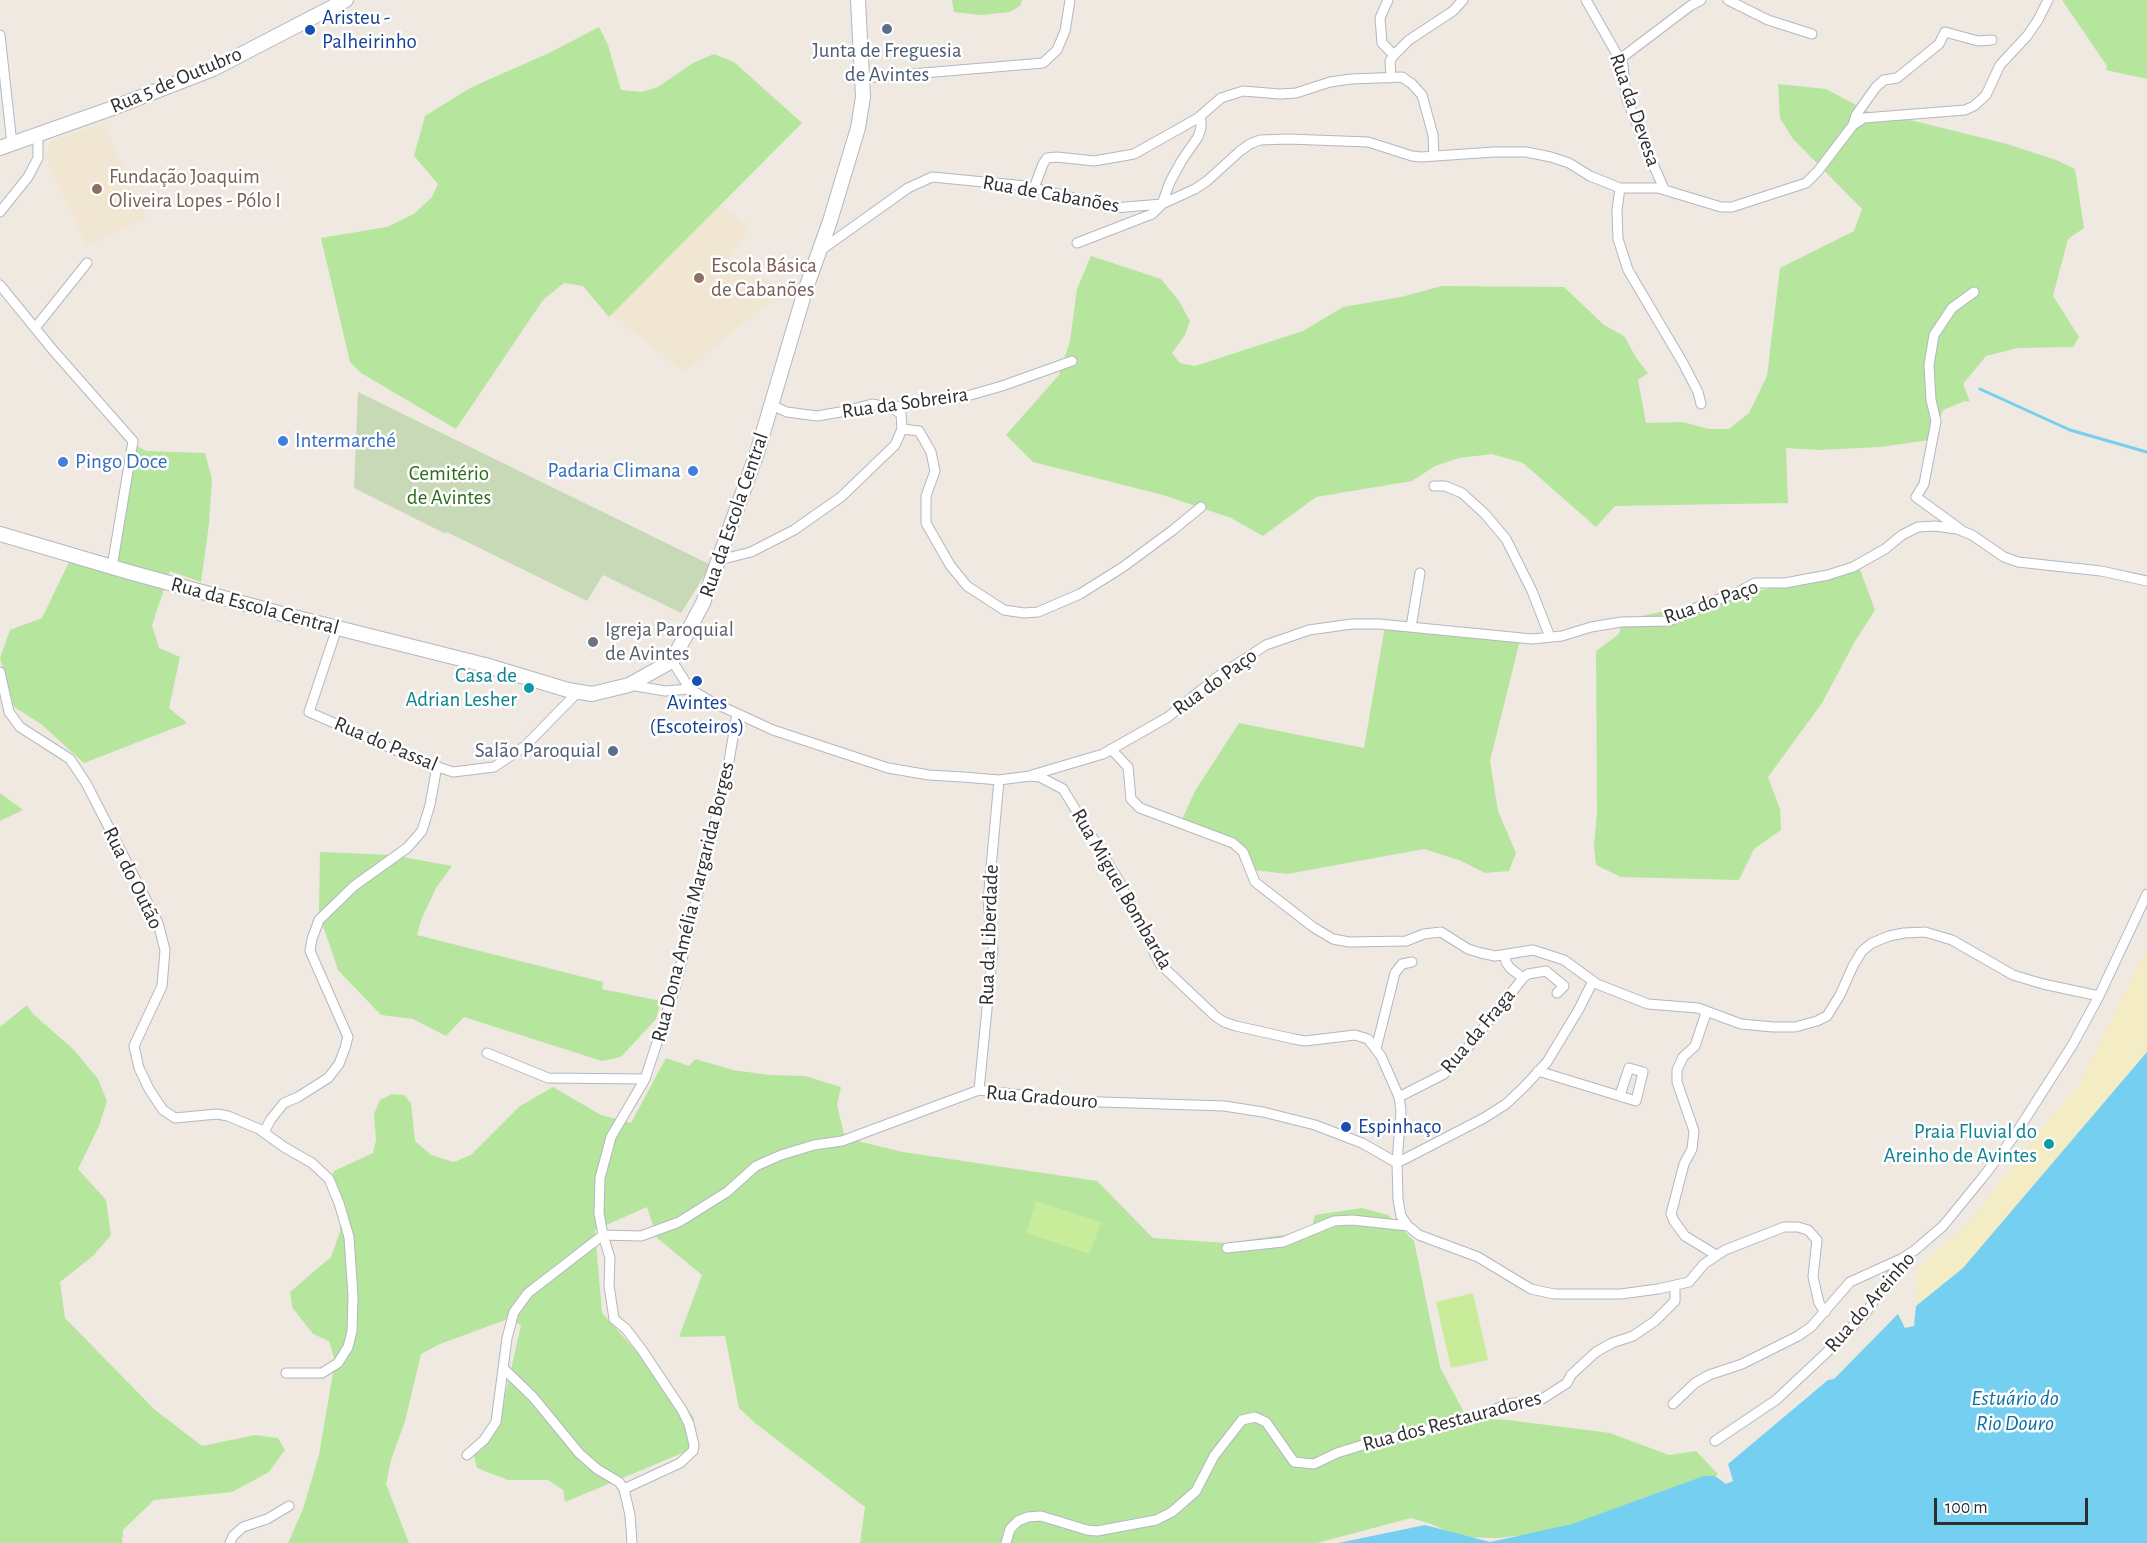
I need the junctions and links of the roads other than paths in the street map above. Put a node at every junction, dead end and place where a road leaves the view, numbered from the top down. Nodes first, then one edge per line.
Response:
1 (346, 0) edge
2 (858, 0) edge
3 (1070, 0) edge
4 (1388, 0) edge
5 (1462, 0) edge
6 (1586, 0) edge
7 (1701, 0) edge
8 (1728, 0) edge
9 (2048, 0) edge
10 (1812, 34) dead end
11 (0, 35) edge
12 (1992, 40) dead end
13 (1394, 55) junction
14 (1620, 59) junction
15 (863, 78) junction
16 (1391, 78) junction
17 (1198, 118) junction
18 (1853, 125) junction
19 (38, 135) junction
20 (6, 146) edge
21 (1434, 156) junction
22 (1034, 188) junction
23 (1620, 188) junction
24 (1665, 189) junction
25 (1162, 204) junction
26 (0, 212) edge
27 (1077, 243) dead end
28 (819, 251) junction
29 (87, 263) dead end
30 (0, 285) edge
31 (1974, 292) dead end
32 (35, 328) junction
33 (1072, 361) dead end
34 (1701, 404) dead end
35 (771, 405) junction
36 (892, 408) junction
37 (902, 429) junction
38 (1434, 486) dead end
39 (1201, 507) dead end
40 (1964, 532) junction
41 (0, 534) edge
42 (719, 560) junction
43 (112, 567) junction
44 (1420, 573) dead end
45 (2147, 581) edge
46 (1411, 627) junction
47 (338, 628) junction
48 (1550, 637) junction
49 (672, 661) junction
50 (0, 672) edge
51 (628, 685) junction
52 (690, 688) junction
53 (578, 692) junction
54 (4, 713) edge
55 (737, 714) junction
56 (1111, 749) junction
57 (437, 766) junction
58 (1030, 776) junction
59 (999, 780) junction
60 (2147, 894) edge
61 (1505, 955) junction
62 (1412, 962) dead end
63 (1522, 978) junction
64 (1593, 981) junction
65 (1557, 993) dead end
66 (2099, 996) junction
67 (1706, 1013) junction
68 (1376, 1049) junction
69 (487, 1053) dead end
70 (1538, 1071) junction
71 (645, 1079) junction
72 (979, 1090) junction
73 (1620, 1095) dead end
74 (1399, 1097) junction
75 (264, 1132) junction
76 (1397, 1163) junction
77 (1408, 1226) junction
78 (603, 1235) junction
79 (1227, 1248) dead end
80 (1716, 1255) junction
81 (1903, 1258) junction
82 (1675, 1286) junction
83 (1825, 1312) junction
84 (503, 1368) junction
85 (286, 1373) dead end
86 (1672, 1404) dead end
87 (1714, 1441) dead end
88 (467, 1455) dead end
89 (624, 1489) junction
90 (289, 1506) dead end
91 (230, 1543) edge
92 (632, 1543) edge
93 (1006, 1543) edge

1 - 19 street, Rua 5 de Outubro
2 - 15 street, Rua da Escola Central
3 - 15 street
4 - 13 street
5 - 13 street
6 - 14 street, Rua da Devesa
7 - 14 street
8 - 10 street
9 - 18 street
11 - 20 street
12 - 18 street
13 - 16 street
14 - 24 street, Rua da Devesa
15 - 28 street, Rua da Escola Central
16 - 17 street
16 - 21 street
17 - 22 street
17 - 25 street
18 - 24 street
19 - 20 street, Rua 5 de Outubro
19 - 26 street
21 - 23 street, Rua de Cabanões
21 - 25 street, Rua de Cabanões
22 - 25 street, Rua de Cabanões
22 - 28 street, Rua de Cabanões
23 - 24 street
23 - 34 street
25 - 27 street, Rua de Cabanões
28 - 35 street, Rua da Escola Central
29 - 32 street
30 - 32 street
31 - 40 street, Rua do Paço
32 - 43 street
33 - 36 street, Rua da Sobreira
35 - 36 street, Rua da Sobreira
35 - 42 street, Rua da Escola Central
36 - 37 street
37 - 39 street
37 - 42 street
38 - 48 street
40 - 45 street, Rua do Paço
40 - 48 street, Rua do Paço
41 - 43 street, Rua da Escola Central
42 - 49 street, Rua da Escola Central
43 - 47 street, Rua da Escola Central
44 - 46 street
46 - 48 street, Rua do Paço
46 - 56 street, Rua do Paço
47 - 53 street, Rua da Escola Central
47 - 57 street, Rua do Passal
49 - 51 street, Rua da Escola Central
49 - 52 street, Rua Miguel Bombarda
50 - 54 street, Rua do Outão
51 - 52 street
51 - 53 street, Rua da Escola Central
52 - 55 street, Rua Miguel Bombarda
53 - 57 street, Rua do Passal
54 - 75 street, Rua do Outão
55 - 59 street, Rua Miguel Bombarda
55 - 71 street, Rua Dona Amélia Margarida Borges
56 - 58 street, Rua do Paço
56 - 61 street
57 - 75 street
58 - 59 street, Rua Miguel Bombarda
58 - 68 street, Rua Miguel Bombarda
59 - 72 street, Rua da Liberdade
60 - 66 street, Rua do Areinho
61 - 63 street, Rua da Fraga
61 - 64 street
62 - 68 street
63 - 65 street, Rua da Fraga
63 - 74 street, Rua da Fraga
64 - 67 street
64 - 70 street
66 - 67 street
66 - 81 street, Rua do Areinho
67 - 80 street
68 - 74 street
69 - 71 street
70 - 73 street
70 - 76 street
71 - 78 street, Rua Dona Amélia Margarida Borges
72 - 76 street, Rua Gradouro
72 - 78 street, Rua Gradouro
74 - 76 street
75 - 85 street, Rua do Outão
76 - 77 street
77 - 79 street
77 - 82 street
78 - 84 street
78 - 89 street, Rua Dona Amélia Margarida Borges
80 - 82 street
80 - 83 street
81 - 83 street
81 - 87 street, Rua do Areinho
82 - 93 street, Rua dos Restauradores
83 - 86 street
84 - 88 street
84 - 89 street
89 - 92 street
90 - 91 street

